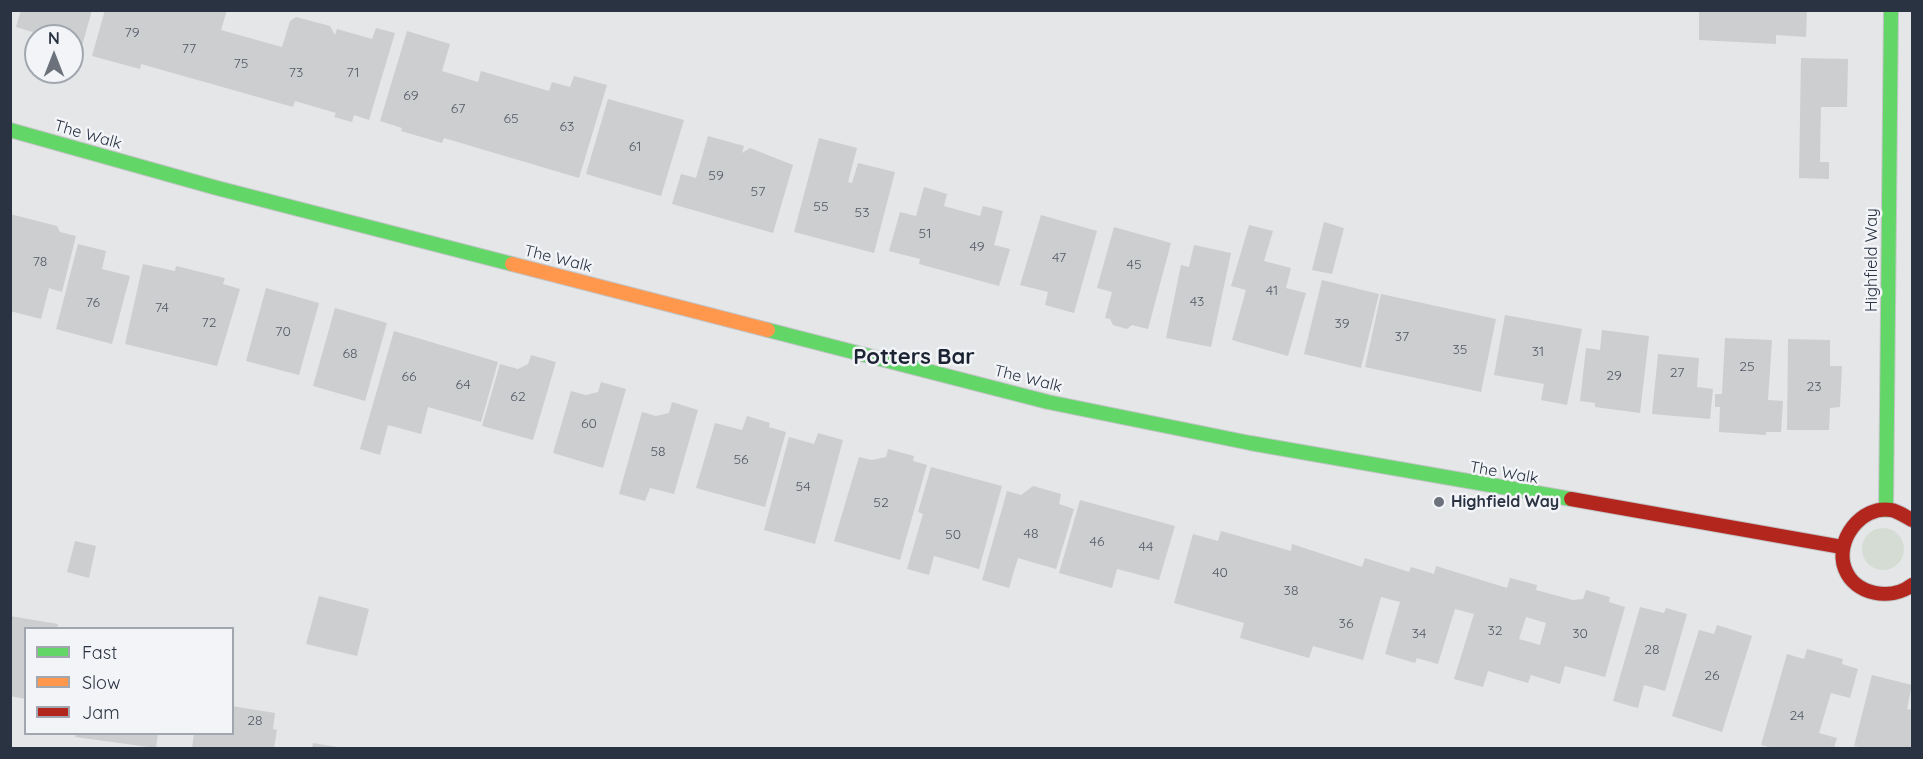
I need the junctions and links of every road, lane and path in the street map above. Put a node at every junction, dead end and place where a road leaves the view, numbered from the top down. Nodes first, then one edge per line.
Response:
1 (1891, 10) edge
2 (10, 130) edge
3 (1886, 510) junction
4 (1912, 520) edge
5 (1842, 548) junction
6 (1912, 585) edge

1 - 3 street, Highfield Way
2 - 5 street, The Walk
3 - 4 street
3 - 5 street
5 - 6 street

